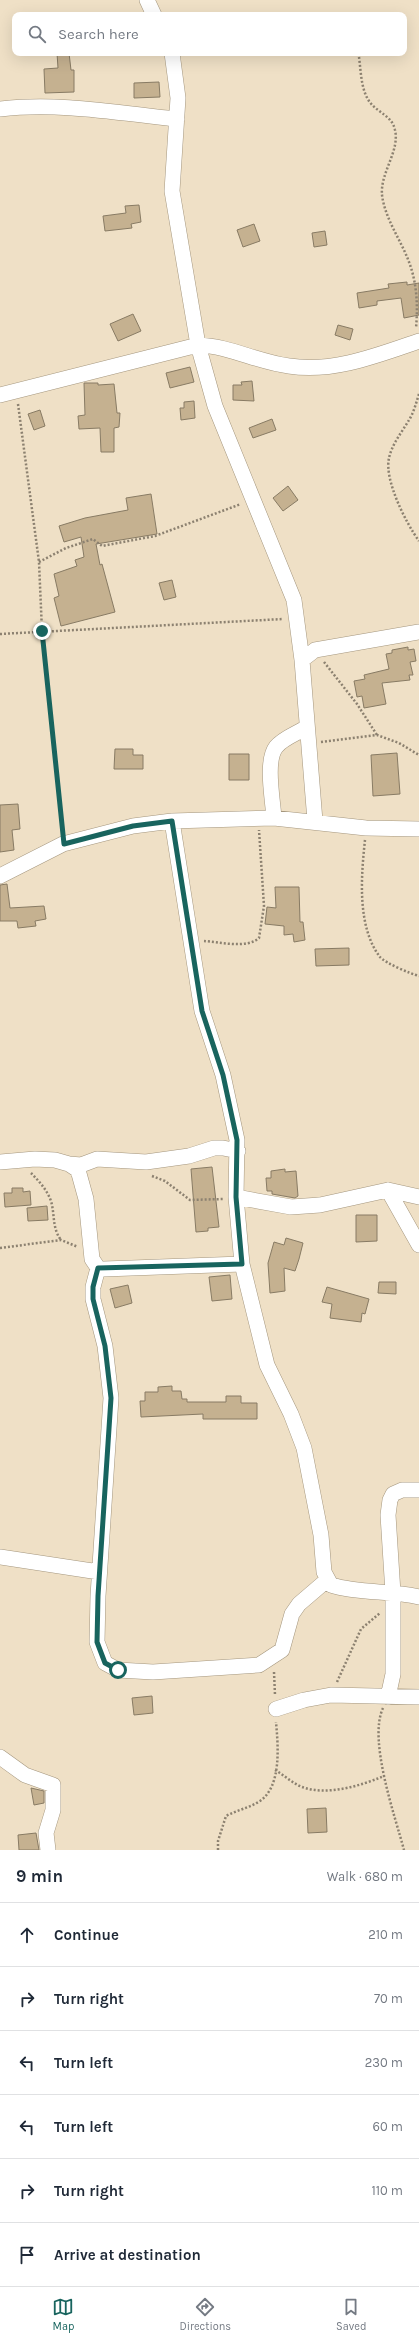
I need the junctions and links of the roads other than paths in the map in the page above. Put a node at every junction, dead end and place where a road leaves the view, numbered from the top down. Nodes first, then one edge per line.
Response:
1 (147, 0) edge
2 (153, 12) edge
3 (173, 56) edge
4 (0, 110) edge
5 (177, 119) junction
6 (419, 341) edge
7 (198, 345) junction
8 (0, 395) edge
9 (419, 632) edge
10 (302, 660) junction
11 (308, 727) junction
12 (274, 818) junction
13 (172, 821) junction
14 (314, 821) junction
15 (419, 829) edge
16 (0, 876) edge
17 (238, 1151) junction
18 (0, 1162) edge
19 (69, 1164) junction
20 (388, 1190) junction
21 (236, 1197) junction
22 (419, 1197) edge
23 (419, 1245) edge
24 (242, 1264) junction
25 (98, 1268) junction
26 (419, 1490) edge
27 (0, 1557) edge
28 (98, 1572) junction
29 (327, 1580) junction
30 (419, 1597) edge
31 (393, 1598) junction
32 (419, 1696) edge
33 (388, 1697) junction
34 (276, 1709) road end
35 (0, 1757) edge
36 (48, 1850) edge

1 - 2 street
3 - 5 street
4 - 5 street
5 - 7 street
6 - 7 street
7 - 8 street
7 - 10 street
9 - 10 street
10 - 11 street
11 - 12 street
11 - 14 street
12 - 13 street
12 - 14 street
13 - 16 street
13 - 17 street
14 - 15 street
17 - 19 street
17 - 21 street
18 - 19 street
19 - 25 street
20 - 21 street
20 - 22 street
20 - 23 street
21 - 24 street
24 - 25 street
24 - 29 street
25 - 28 street
26 - 31 street
27 - 28 street
28 - 29 street
29 - 31 street
30 - 31 street
31 - 33 street
32 - 33 street
33 - 34 street
35 - 36 street

